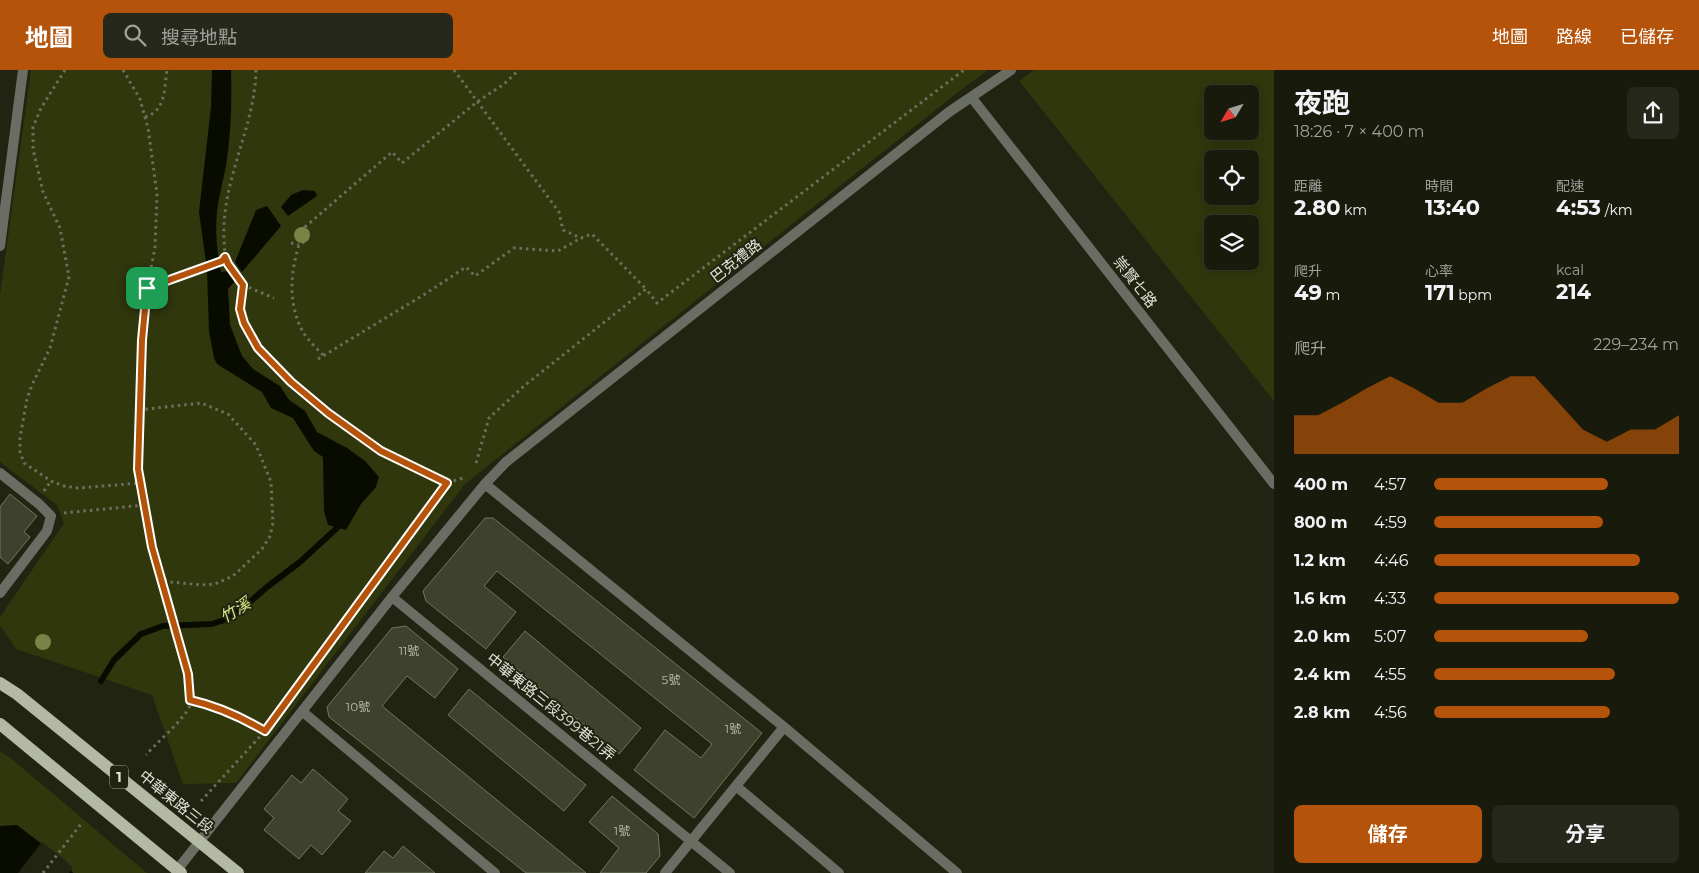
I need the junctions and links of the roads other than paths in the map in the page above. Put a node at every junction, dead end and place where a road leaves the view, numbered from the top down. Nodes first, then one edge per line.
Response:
1 (23, 70) edge
2 (1011, 70) edge
3 (972, 98) junction
4 (0, 246) edge
5 (0, 474) edge
6 (485, 484) junction
7 (1274, 484) edge
8 (0, 593) edge
9 (392, 597) junction
10 (0, 683) edge
11 (302, 712) junction
12 (0, 724) edge
13 (784, 727) junction
14 (736, 786) junction
15 (691, 841) junction
16 (200, 842) junction
17 (179, 871) edge
18 (238, 873) edge
19 (495, 873) edge
20 (665, 873) edge
21 (730, 873) edge
22 (839, 873) edge
23 (957, 873) edge

1 - 4 street
2 - 3 street, 巴克禮路
3 - 6 street, 巴克禮路
3 - 7 street, 崇賢七路
5 - 8 street
6 - 9 street, 巴克禮路
6 - 13 street
9 - 11 street, 巴克禮路
9 - 15 street, 中華東路三段399巷21弄
10 - 16 main road, 中華東路三段 / 1
11 - 16 street, 巴克禮路
11 - 19 street
12 - 17 main road, 1
13 - 14 street
13 - 23 street
14 - 15 street
14 - 22 street
15 - 20 street
15 - 21 street, 中華東路三段399巷21弄
16 - 17 street, 巴克禮路
16 - 18 main road, 中華東路三段 / 1

